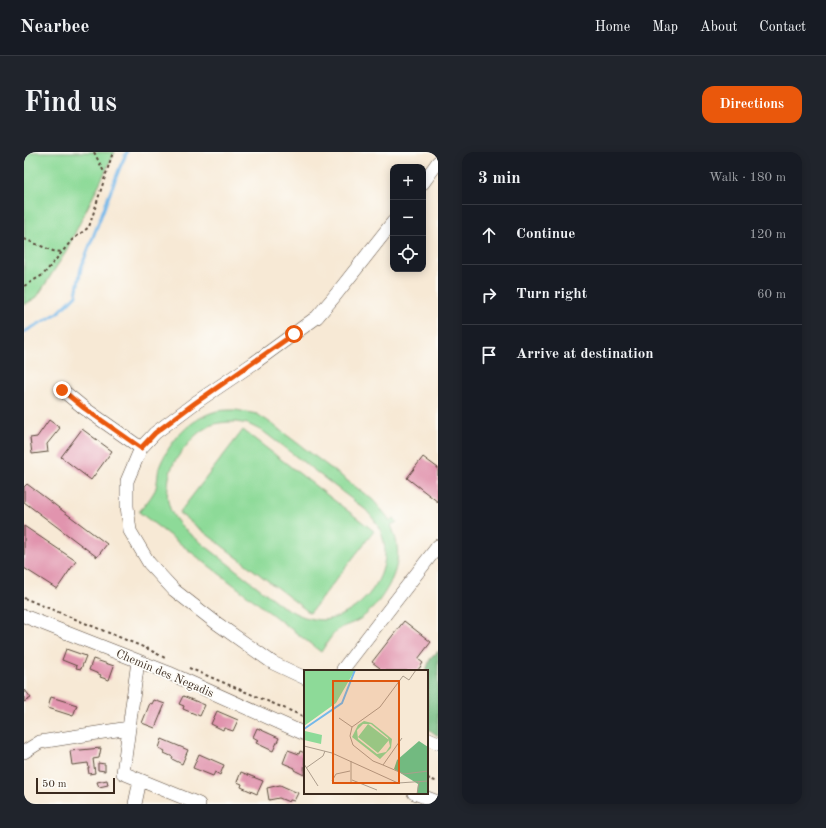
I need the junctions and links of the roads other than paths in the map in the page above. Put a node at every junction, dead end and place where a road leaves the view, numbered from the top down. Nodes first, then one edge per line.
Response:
1 (438, 162) edge
2 (426, 179) edge
3 (390, 226) edge
4 (62, 390) dead end
5 (141, 448) junction
6 (438, 546) edge
7 (24, 616) edge
8 (138, 661) junction
9 (343, 670) edge
10 (304, 678) edge
11 (129, 728) junction
12 (304, 734) edge
13 (428, 738) edge
14 (438, 743) edge
15 (24, 752) edge
16 (140, 780) junction
17 (417, 794) edge
18 (438, 802) edge
19 (135, 804) edge
20 (199, 804) edge

1 - 2 street
3 - 5 street
4 - 5 street
5 - 10 street
6 - 9 street
7 - 8 street, Chemin des Negadis
8 - 11 street
8 - 12 street, Chemin des Negadis
11 - 15 street
11 - 16 street
13 - 14 street
16 - 19 street
16 - 20 street
17 - 18 street

